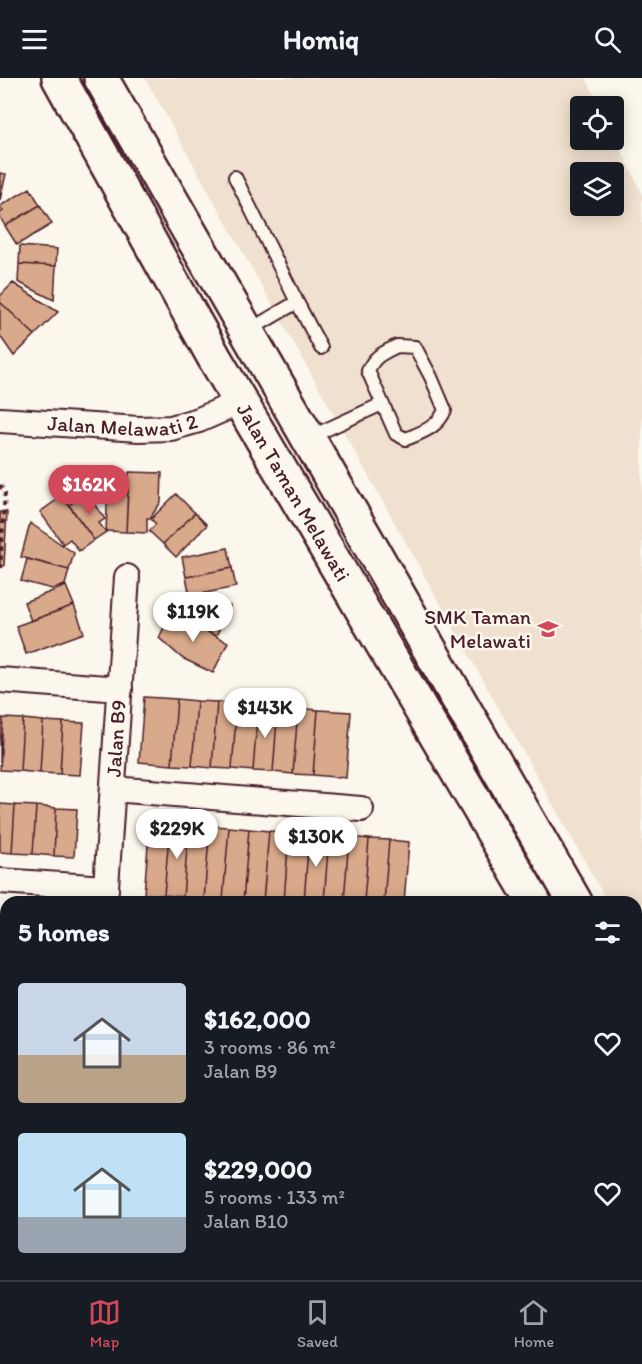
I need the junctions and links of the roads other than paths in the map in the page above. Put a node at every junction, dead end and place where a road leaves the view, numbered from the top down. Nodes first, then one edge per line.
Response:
1 (59, 78) edge
2 (101, 78) edge
3 (235, 177) dead end
4 (297, 302) junction
5 (246, 332) junction
6 (321, 348) dead end
7 (240, 402) junction
8 (382, 404) junction
9 (0, 420) edge
10 (309, 438) junction
11 (128, 577) dead end
12 (0, 680) edge
13 (120, 689) junction
14 (113, 789) junction
15 (362, 809) dead end
16 (0, 881) edge
17 (105, 895) edge
18 (530, 896) edge
19 (572, 896) edge

1 - 7 main road, Jalan Taman Melawati
2 - 5 main road, Jalan Taman Melawati
3 - 4 lane
4 - 5 lane
4 - 6 lane
5 - 10 main road, Jalan Taman Melawati
7 - 9 street, Jalan Melawati 2
7 - 18 main road, Jalan Taman Melawati
8 - 8 lane
8 - 10 lane
10 - 19 main road, Jalan Taman Melawati
11 - 13 street, Jalan B9
12 - 13 street
13 - 14 street, Jalan B9
14 - 15 street
14 - 17 street, Jalan B9
16 - 17 street

